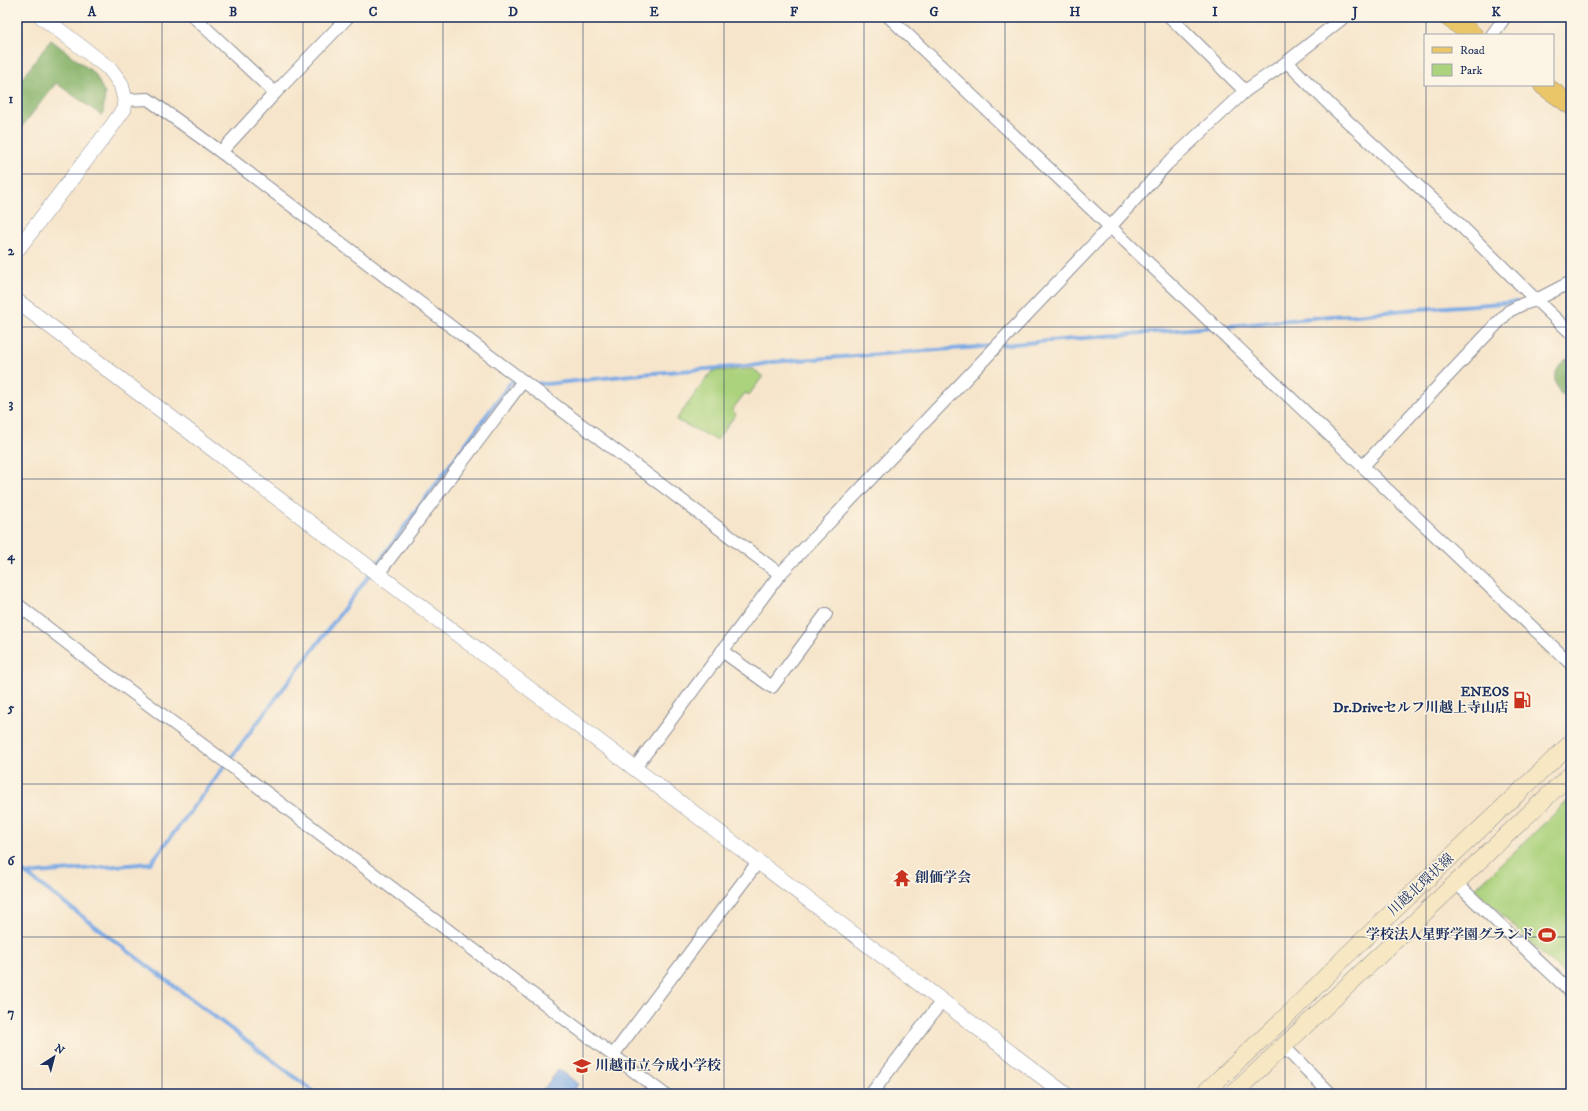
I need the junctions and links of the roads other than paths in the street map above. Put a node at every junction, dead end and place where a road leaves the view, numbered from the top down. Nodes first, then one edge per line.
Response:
1 (42, 17) edge
2 (194, 17) edge
3 (348, 17) edge
4 (889, 17) edge
5 (1170, 17) edge
6 (1344, 17) edge
7 (1448, 17) edge
8 (1505, 17) edge
9 (1472, 34) edge
10 (1493, 34) edge
11 (1286, 62) junction
12 (1544, 86) edge
13 (1245, 91) junction
14 (275, 93) junction
15 (125, 100) junction
16 (1571, 105) edge
17 (221, 152) junction
18 (1110, 226) junction
19 (17, 250) edge
20 (1571, 282) edge
21 (1536, 300) junction
22 (17, 301) edge
23 (1571, 333) edge
24 (523, 381) junction
25 (1363, 466) junction
26 (373, 570) junction
27 (780, 574) junction
28 (17, 604) edge
29 (826, 614) dead end
30 (722, 651) junction
31 (1571, 664) edge
32 (1571, 743) edge
33 (634, 769) junction
34 (1571, 774) edge
35 (758, 862) junction
36 (1456, 883) junction
37 (1571, 992) edge
38 (942, 1000) junction
39 (1284, 1047) junction
40 (613, 1055) junction
41 (664, 1094) edge
42 (871, 1094) edge
43 (1065, 1094) edge
44 (1203, 1094) edge
45 (1233, 1094) edge
46 (1331, 1094) edge

1 - 15 street
2 - 14 street
3 - 14 street
4 - 18 street
5 - 13 street
6 - 11 street
7 - 9 main road
8 - 10 street
11 - 13 street
11 - 21 street
12 - 16 main road
13 - 18 street
14 - 17 street
15 - 17 street
15 - 19 street
17 - 24 street
18 - 25 street
18 - 27 street
20 - 21 street
21 - 23 street
21 - 25 street
22 - 26 street
24 - 26 street
24 - 27 street
25 - 31 street
26 - 33 street
27 - 30 street
28 - 40 street
29 - 30 street
30 - 33 street
32 - 44 main road, 川越北環状線
33 - 35 street
34 - 36 main road, 川越北環状線
35 - 38 street
35 - 40 street
36 - 37 street
36 - 39 main road, 川越北環状線
38 - 42 street
38 - 43 street
39 - 45 main road, 川越北環状線
39 - 46 street
40 - 41 street

